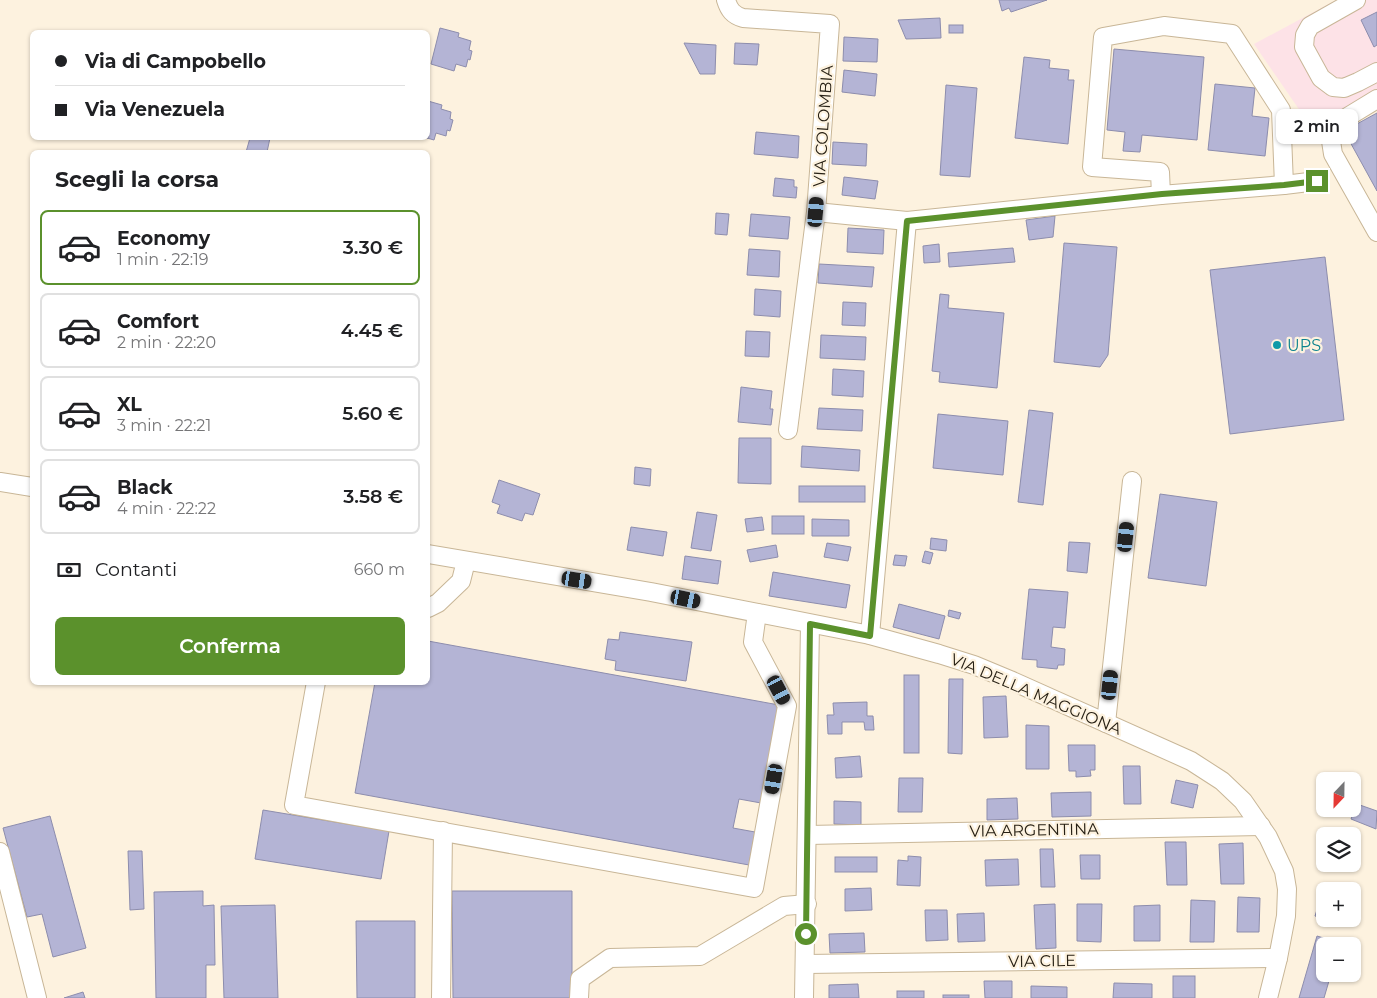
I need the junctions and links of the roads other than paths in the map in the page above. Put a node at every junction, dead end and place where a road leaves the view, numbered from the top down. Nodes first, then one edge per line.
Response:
1 (726, 0) edge
2 (1356, 0) edge
3 (1377, 72) edge
4 (1377, 99) edge
5 (1317, 181) dead end
6 (1284, 185) junction
7 (1162, 194) junction
8 (816, 212) junction
9 (907, 221) junction
10 (1377, 232) edge
11 (788, 430) dead end
12 (1132, 481) dead end
13 (0, 482) edge
14 (30, 487) edge
15 (430, 554) edge
16 (466, 561) junction
17 (430, 607) edge
18 (757, 613) junction
19 (810, 624) junction
20 (870, 636) junction
21 (315, 685) edge
22 (1106, 722) junction
23 (1261, 826) junction
24 (444, 832) junction
25 (808, 835) junction
26 (0, 852) edge
27 (806, 904) junction
28 (1278, 958) junction
29 (806, 964) junction
30 (38, 998) edge
31 (441, 998) edge
32 (579, 998) edge
33 (804, 998) edge
34 (1268, 998) edge

1 - 8 street, VIA COLOMBIA
2 - 3 street
4 - 10 street
5 - 6 street
6 - 7 street
6 - 7 street
7 - 9 street
8 - 9 street
8 - 11 street, VIA COLOMBIA
9 - 20 street
12 - 22 street
13 - 14 street
15 - 16 street, VIA DELLA MAGGIONA
16 - 17 street
16 - 18 street, VIA DELLA MAGGIONA
18 - 19 street, VIA DELLA MAGGIONA
18 - 24 street
19 - 20 street, VIA DELLA MAGGIONA
19 - 25 street
20 - 22 street, VIA DELLA MAGGIONA
21 - 24 street
22 - 23 street, VIA DELLA MAGGIONA
23 - 25 street, VIA ARGENTINA
23 - 28 street, VIA DELLA MAGGIONA
24 - 31 street
25 - 27 street
26 - 30 street
27 - 29 street
27 - 32 street
28 - 29 street, VIA CILE
28 - 34 street, VIA DELLA MAGGIONA
29 - 33 street

